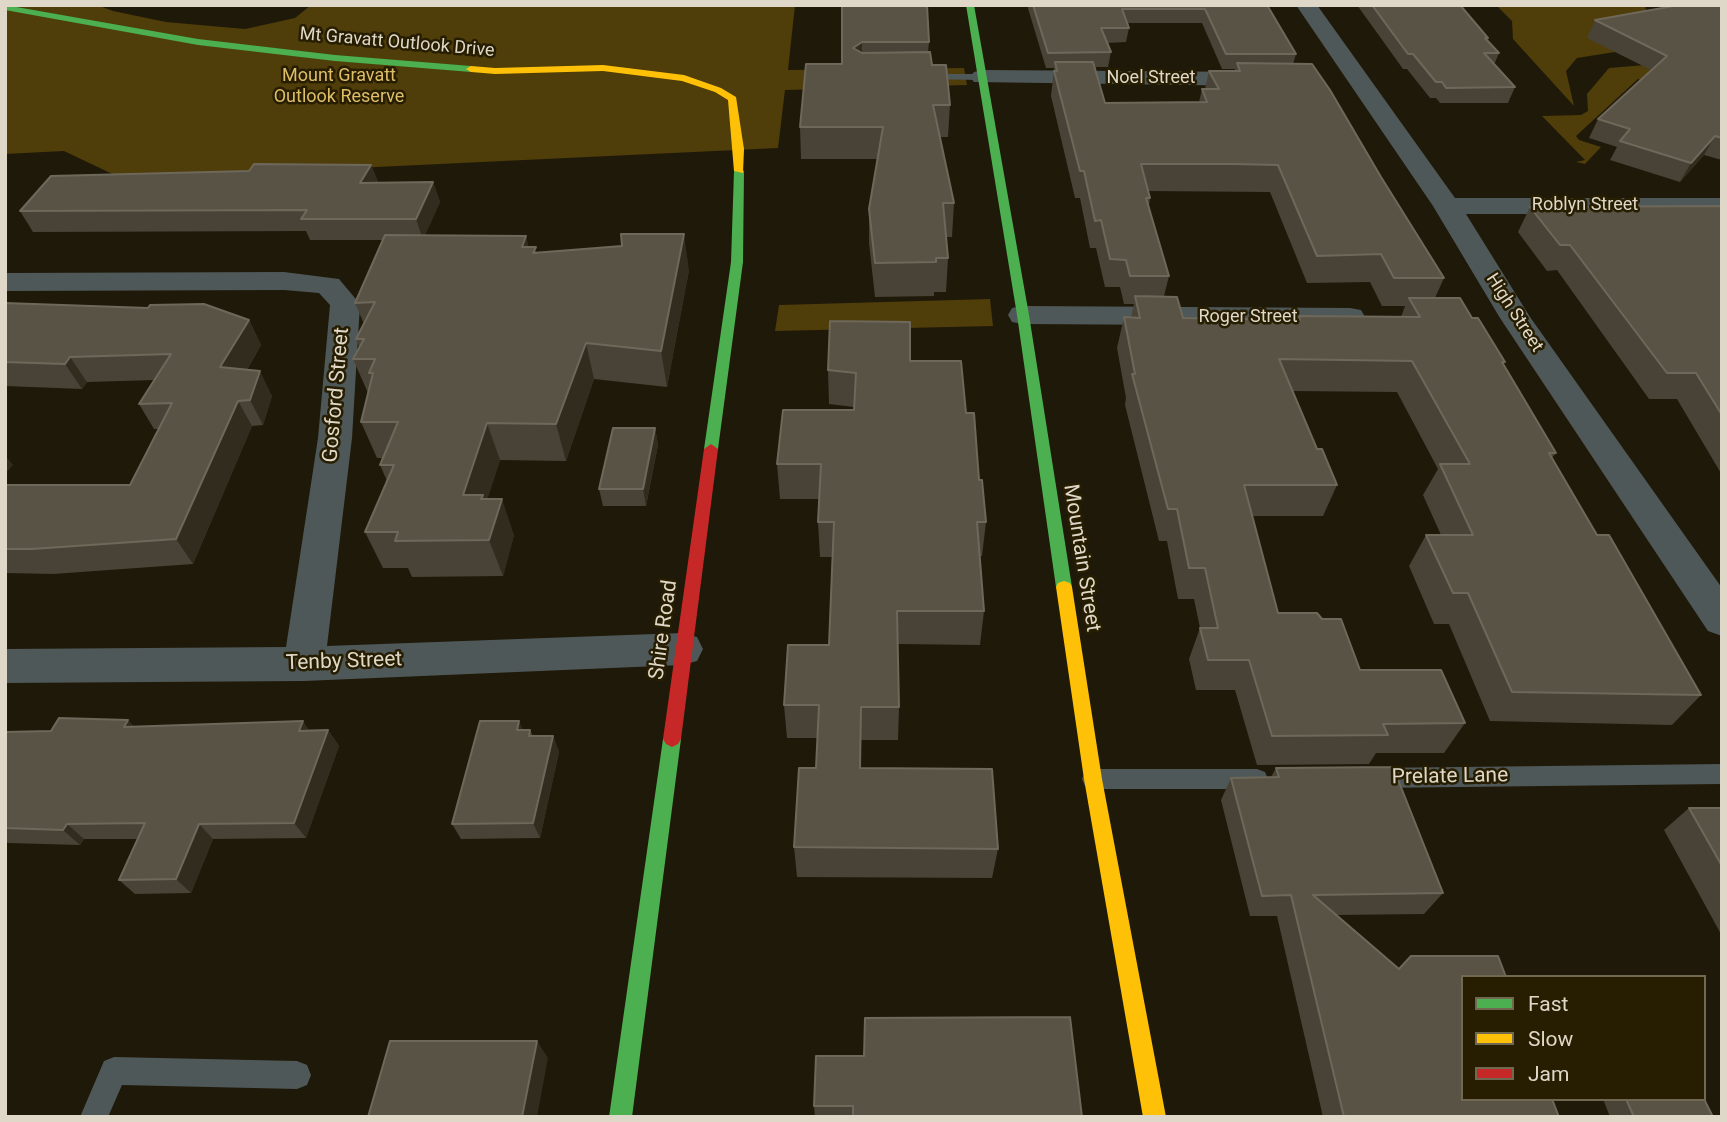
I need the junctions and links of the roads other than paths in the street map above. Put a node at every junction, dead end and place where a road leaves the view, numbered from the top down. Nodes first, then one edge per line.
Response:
1 (970, 5) edge
2 (1306, 5) edge
3 (5, 6) edge
4 (982, 77) junction
5 (915, 78) edge
6 (1276, 79) edge
7 (739, 149) joint
8 (1447, 206) junction
9 (1722, 206) edge
10 (5, 282) edge
11 (1023, 316) junction
12 (1376, 318) edge
13 (1722, 620) edge
14 (682, 649) junction
15 (304, 664) junction
16 (5, 666) edge
17 (1722, 774) edge
18 (1279, 778) edge
19 (1348, 778) edge
20 (1093, 779) junction
21 (297, 1075) dead end
22 (94, 1117) edge
23 (620, 1117) edge
24 (1155, 1117) edge

1 - 4 street, Mountain Street
2 - 8 street, High Street
3 - 7 street, Mt Gravatt Outlook Drive
4 - 5 lane, Noel Street
4 - 6 street, Noel Street
4 - 11 street, Mountain Street
7 - 14 street, Shire Road
8 - 9 street, Roblyn Street
8 - 13 street, High Street
10 - 15 street, Gosford Street
11 - 12 street, Roger Street
11 - 20 street, Mountain Street
14 - 15 street, Tenby Street
14 - 23 street, Shire Road
15 - 16 street, Tenby Street
17 - 19 lane, Prelate Lane
18 - 20 lane
20 - 24 street, Mountain Street
21 - 22 lane

